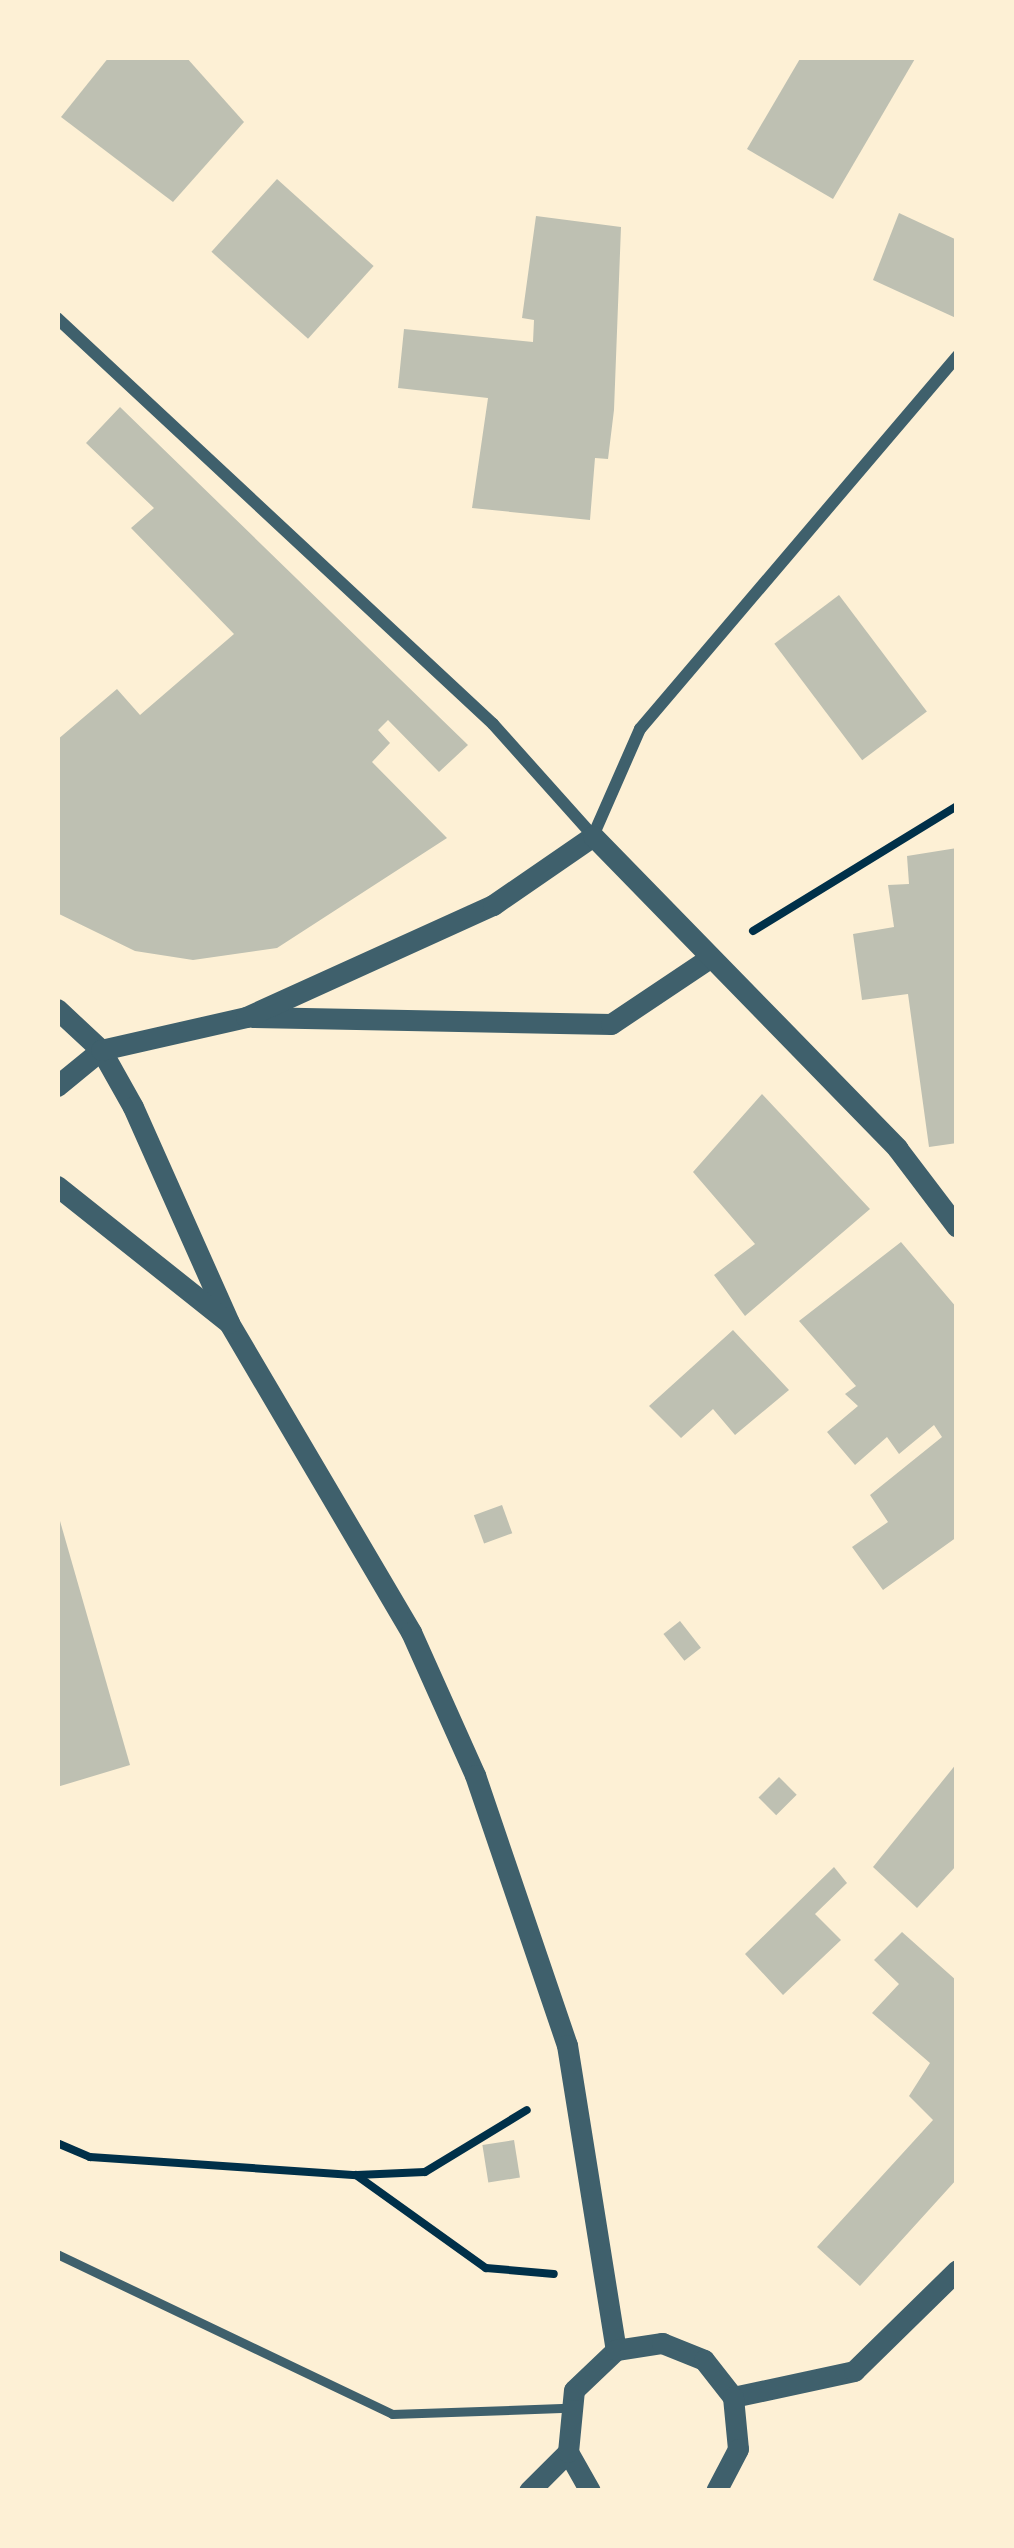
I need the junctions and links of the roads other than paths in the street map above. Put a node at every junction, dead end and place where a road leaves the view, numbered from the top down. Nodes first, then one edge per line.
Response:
1 (57, 318) edge
2 (957, 356) edge
3 (593, 836) junction
4 (711, 957) junction
5 (57, 1009) edge
6 (246, 1017) junction
7 (101, 1049) junction
8 (57, 1086) edge
9 (57, 1186) edge
10 (957, 1227) edge
11 (230, 1323) junction
12 (57, 2254) edge
13 (957, 2270) edge
14 (616, 2350) junction
15 (733, 2397) junction
16 (568, 2408) junction
17 (568, 2452) junction
18 (529, 2491) edge
19 (590, 2491) edge
20 (716, 2491) edge

1 - 3 street
2 - 3 street
3 - 4 street
3 - 6 street
4 - 6 street
4 - 10 street
5 - 7 street
6 - 7 street
7 - 8 street
7 - 11 street
9 - 11 street
11 - 14 street
12 - 16 lane
13 - 15 street
14 - 15 street
14 - 16 street
15 - 20 street
16 - 17 street
17 - 18 street
17 - 19 street

